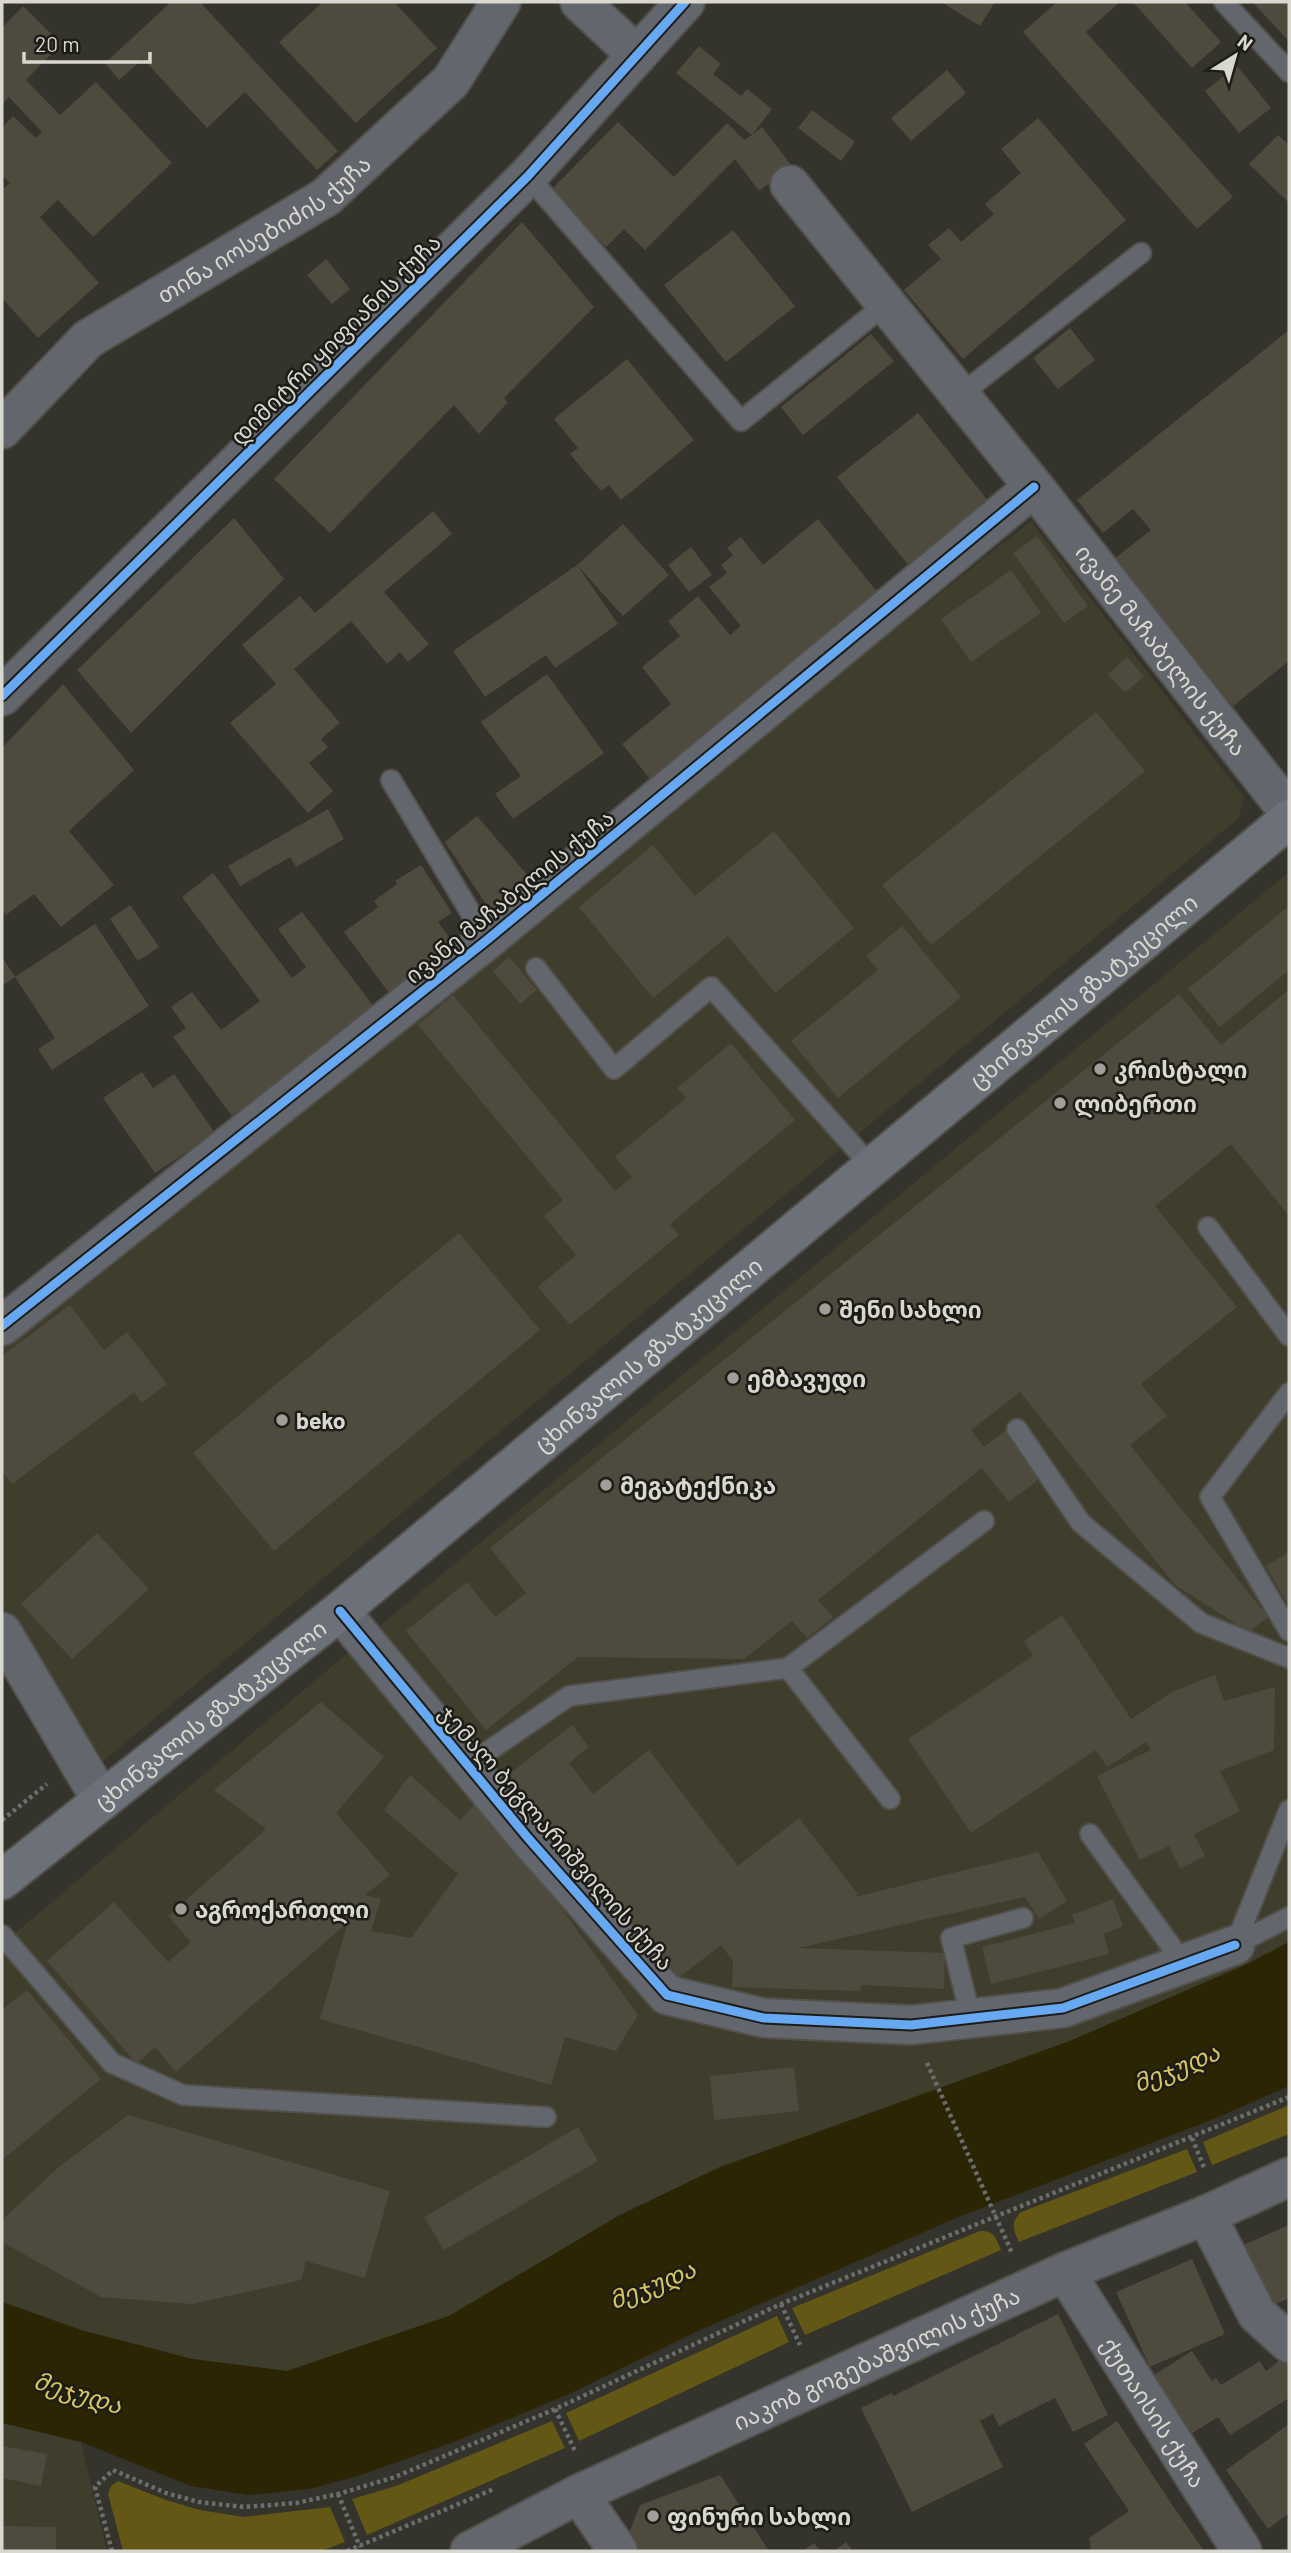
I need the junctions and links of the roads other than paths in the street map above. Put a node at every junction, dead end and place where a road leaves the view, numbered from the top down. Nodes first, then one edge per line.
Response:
1 (501, 2) edge
2 (580, 2) edge
3 (685, 2) edge
4 (1224, 2) edge
5 (637, 55) junction
6 (1289, 72) edge
7 (528, 176) junction
8 (790, 185) dead end
9 (1141, 253) dead end
10 (887, 303) junction
11 (960, 395) junction
12 (2, 429) edge
13 (1034, 487) junction
14 (2, 696) edge
15 (391, 780) dead end
16 (1289, 813) edge
17 (1289, 819) edge
18 (487, 940) junction
19 (536, 968) dead end
20 (872, 1167) junction
21 (1208, 1227) dead end
22 (2, 1326) edge
23 (1289, 1336) edge
24 (1289, 1393) edge
25 (1017, 1429) dead end
26 (984, 1521) dead end
27 (340, 1611) junction
28 (1289, 1631) edge
29 (2, 1632) edge
30 (1289, 1658) edge
31 (788, 1668) junction
32 (468, 1765) junction
33 (890, 1799) dead end
34 (102, 1801) junction
35 (1289, 1810) edge
36 (1090, 1834) dead end
37 (2, 1880) edge
38 (1289, 1917) edge
39 (1023, 1918) dead end
40 (2, 1935) edge
41 (1235, 1945) junction
42 (1184, 1964) junction
43 (971, 2018) junction
44 (547, 2117) dead end
45 (1289, 2176) edge
46 (1206, 2215) junction
47 (1065, 2272) junction
48 (1289, 2343) edge
49 (579, 2494) junction
50 (470, 2551) edge
51 (618, 2551) edge
52 (1242, 2551) edge

1 - 12 street, თინა იოსებიძის ქუჩა
2 - 5 street
3 - 5 street, დიმიტრი ყიფიანის ქუჩა
4 - 6 lane
5 - 7 street, დიმიტრი ყიფიანის ქუჩა
7 - 10 lane
7 - 14 street, დიმიტრი ყიფიანის ქუჩა
8 - 10 street, ივანე მაჩაბელის ქუჩა
9 - 11 lane
10 - 11 street, ივანე მაჩაბელის ქუჩა
11 - 13 street, ივანე მაჩაბელის ქუჩა
13 - 16 street, ივანე მაჩაბელის ქუჩა
13 - 18 street, ივანე მაჩაბელის ქუჩა
15 - 18 lane
17 - 20 main road, ცხინვალის გზატკეცილი
18 - 22 street, ივანე მაჩაბელის ქუჩა
19 - 20 lane
20 - 27 main road, ცხინვალის გზატკეცილი
21 - 23 lane
24 - 28 lane
25 - 30 lane
26 - 31 lane
27 - 32 street, ჯემალ ბეგლარიშვილის ქუჩა
27 - 34 main road, ცხინვალის გზატკეცილი
29 - 34 street
31 - 32 lane
31 - 33 lane
32 - 43 street, ჯემალ ბეგლარიშვილის ქუჩა
34 - 37 main road, ცხინვალის გზატკეცილი
35 - 41 lane
36 - 42 lane
38 - 41 lane
39 - 43 lane
40 - 44 lane
41 - 42 street, ჯემალ ბეგლარიშვილის ქუჩა
42 - 43 street, ჯემალ ბეგლარიშვილის ქუჩა
45 - 46 street, იაკობ გოგებაშვილის ქუჩა
46 - 47 street, იაკობ გოგებაშვილის ქუჩა
46 - 48 street
47 - 49 street, იაკობ გოგებაშვილის ქუჩა
47 - 52 street, ქუთაისის ქუჩა
49 - 50 street, იაკობ გოგებაშვილის ქუჩა
49 - 51 street

